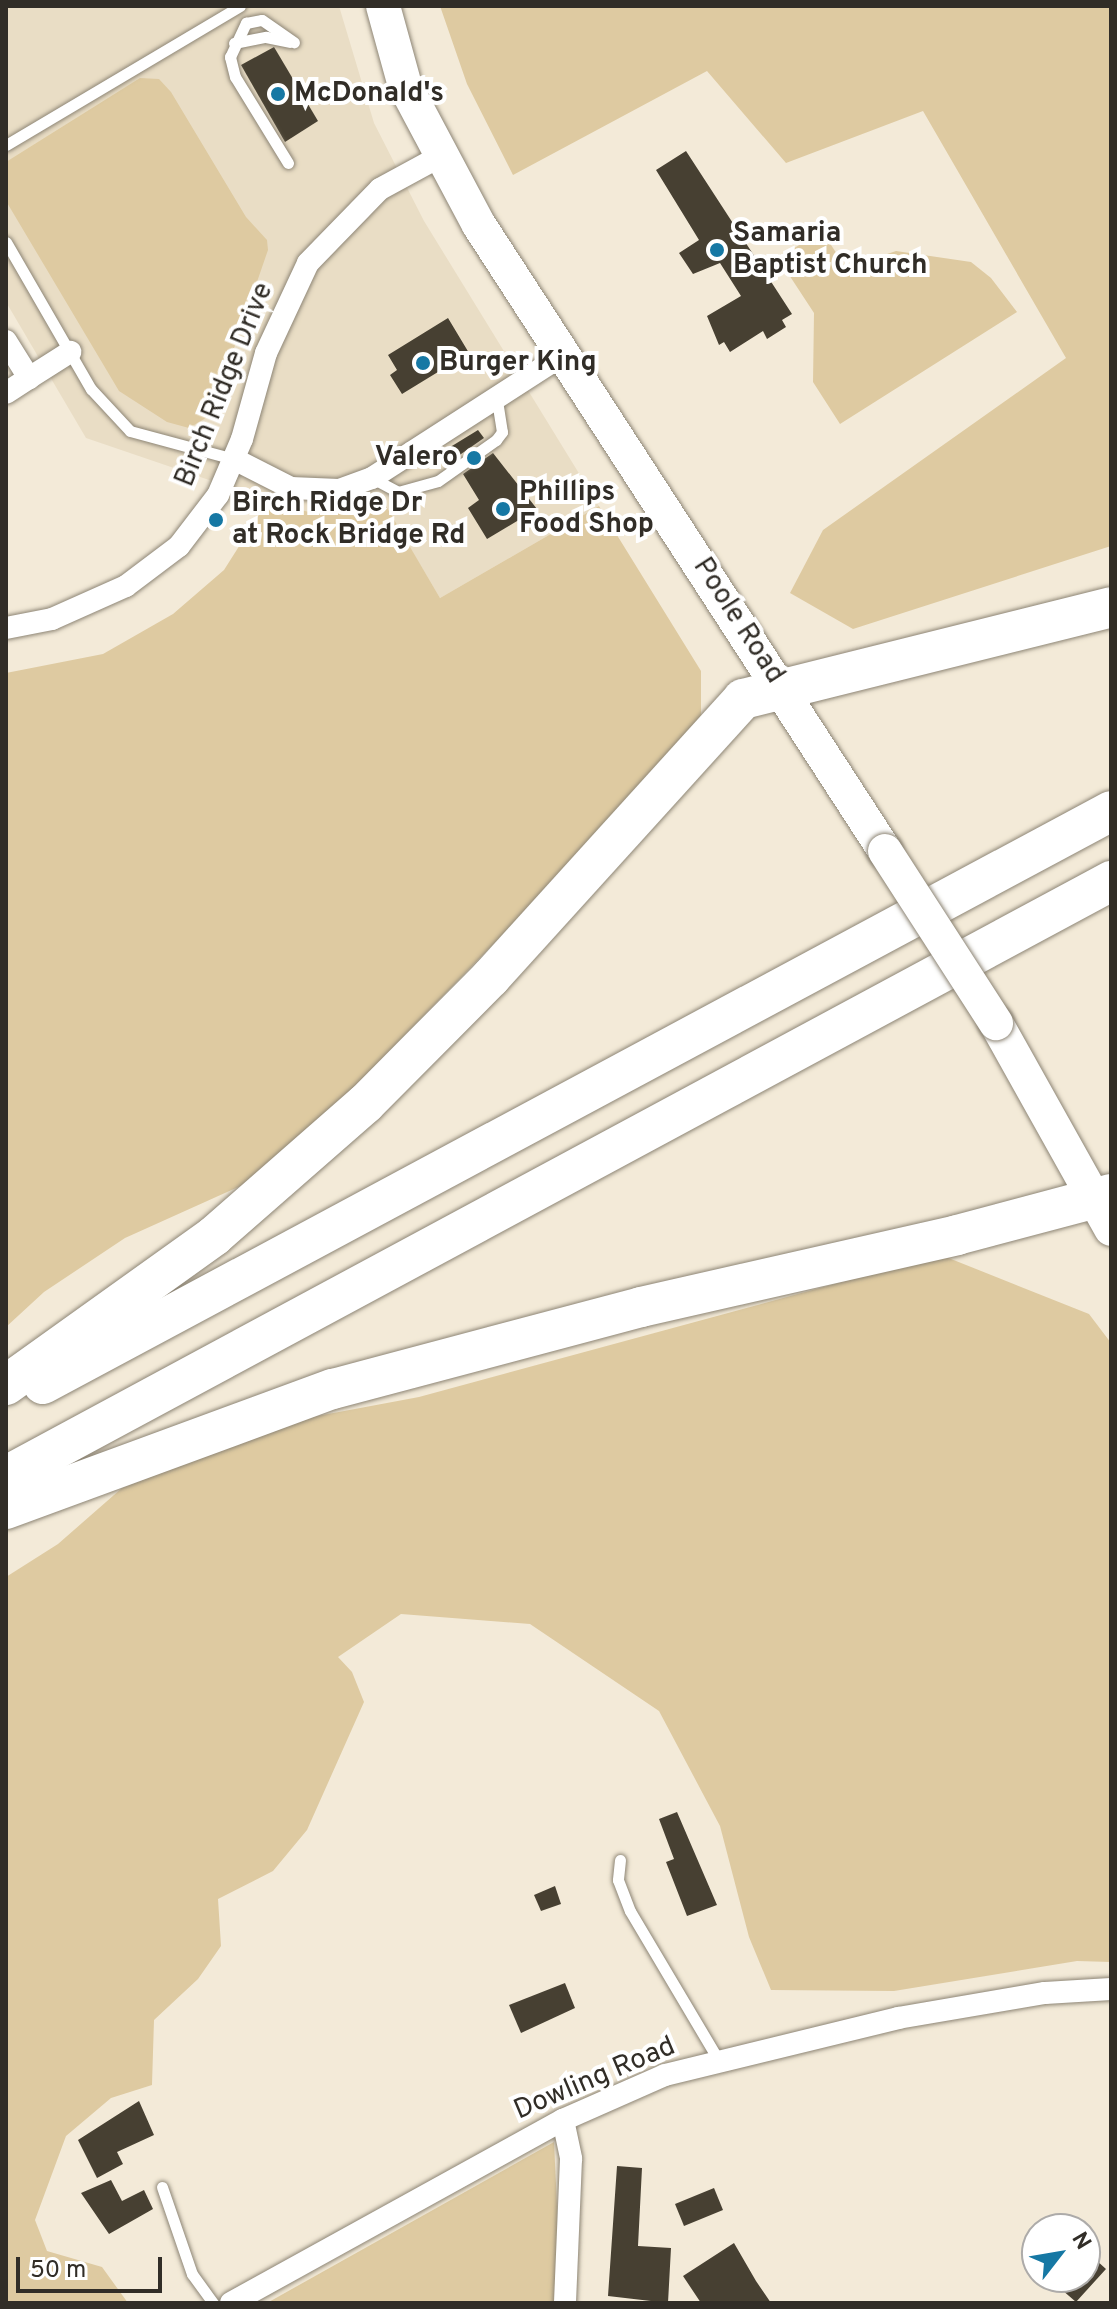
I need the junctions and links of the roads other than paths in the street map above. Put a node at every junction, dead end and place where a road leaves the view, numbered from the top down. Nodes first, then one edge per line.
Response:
1 (240, 6) edge
2 (383, 6) edge
3 (234, 43) junction
4 (6, 145) edge
5 (439, 157) junction
6 (288, 163) dead end
7 (6, 242) edge
8 (6, 341) edge
9 (70, 352) junction
10 (563, 355) junction
11 (29, 378) junction
12 (6, 393) edge
13 (497, 400) junction
14 (234, 459) junction
15 (372, 478) junction
16 (1111, 607) edge
17 (6, 628) edge
18 (782, 687) junction
19 (1111, 811) edge
20 (1111, 881) edge
21 (1106, 1208) edge
22 (6, 1385) edge
23 (6, 1403) edge
24 (6, 1476) edge
25 (6, 1509) edge
26 (620, 1860) dead end
27 (1111, 1989) edge
28 (720, 2062) junction
29 (563, 2120) junction
30 (162, 2187) dead end
31 (213, 2303) edge
32 (231, 2303) edge
33 (565, 2303) edge

1 - 4 lane
2 - 5 main road, Poole Road
3 - 3 lane
3 - 6 lane
5 - 10 main road, Poole Road
5 - 14 street, Birch Ridge Drive
7 - 9 lane
8 - 11 street
9 - 11 street
9 - 14 lane
10 - 13 street
10 - 18 main road, Poole Road
11 - 12 street
13 - 15 street
13 - 15 lane
14 - 15 street
14 - 17 street, Birch Ridge Drive
16 - 18 highway
18 - 21 main road, Poole Road, bridge
18 - 22 highway
19 - 23 highway
20 - 24 highway
21 - 25 highway
26 - 28 lane
27 - 28 street, Dowling Road
28 - 29 street, Dowling Road
29 - 32 street, Dowling Road
29 - 33 street
30 - 31 lane

